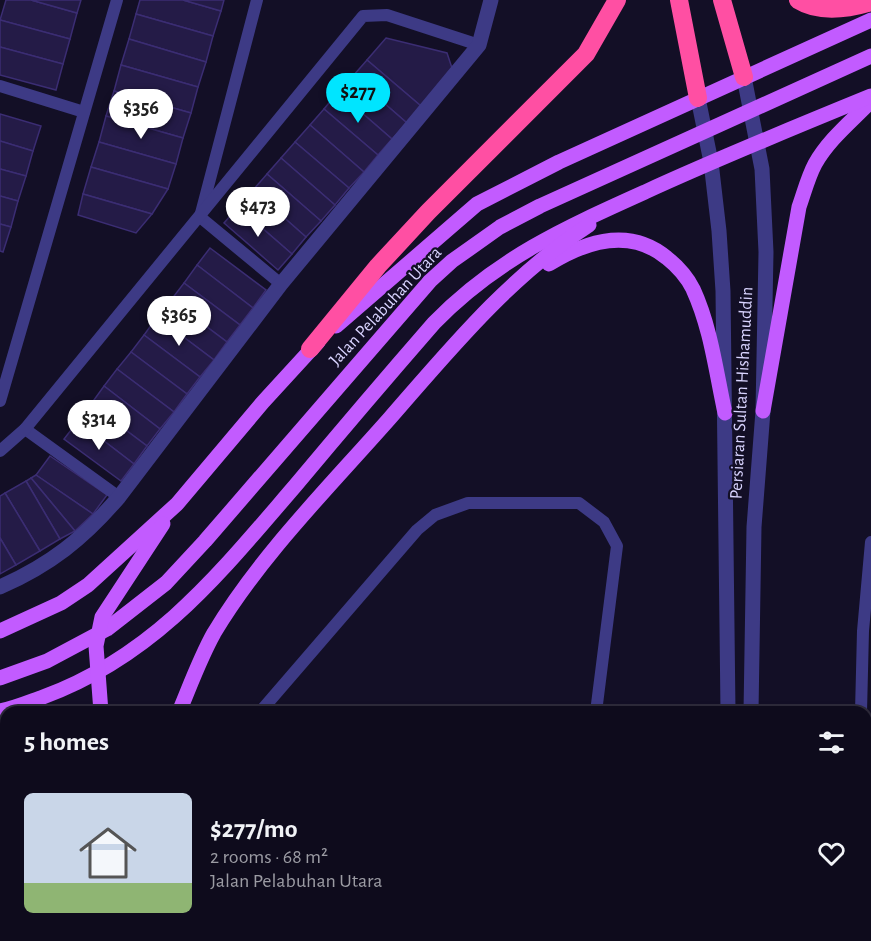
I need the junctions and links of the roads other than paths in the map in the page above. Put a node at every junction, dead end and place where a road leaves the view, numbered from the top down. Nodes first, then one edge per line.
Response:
1 (117, 0) edge
2 (257, 0) edge
3 (491, 0) edge
4 (617, 0) edge
5 (679, 0) edge
6 (722, 0) edge
7 (798, 0) edge
8 (871, 2) edge
9 (871, 20) edge
10 (479, 45) junction
11 (871, 56) edge
12 (744, 77) junction
13 (0, 86) edge
14 (698, 98) junction
15 (871, 99) edge
16 (84, 112) junction
17 (757, 142) junction
18 (711, 162) junction
19 (635, 196) junction
20 (200, 217) junction
21 (281, 284) junction
22 (498, 298) junction
23 (310, 349) junction
24 (0, 401) edge
25 (763, 411) junction
26 (725, 413) junction
27 (25, 429) junction
28 (0, 452) edge
29 (119, 497) junction
30 (177, 504) junction
31 (871, 542) edge
32 (0, 587) edge
33 (0, 631) edge
34 (867, 631) edge
35 (0, 678) edge
36 (15, 706) edge
37 (101, 706) edge
38 (182, 706) edge
39 (265, 706) edge
40 (597, 706) edge
41 (728, 706) edge
42 (752, 706) edge
43 (861, 706) edge

1 - 16 lane
2 - 20 lane
3 - 10 street
4 - 23 highway
5 - 14 highway
6 - 12 highway
7 - 8 highway
9 - 12 main road
10 - 20 lane
10 - 21 street
11 - 35 main road, Jalan Pelabuhan Utara
12 - 14 main road
12 - 17 street, Persiaran Sultan Hishamuddin
13 - 16 lane
14 - 18 street, Persiaran Sultan Hishamuddin
14 - 23 main road
15 - 17 main road
15 - 25 main road
16 - 24 lane
17 - 18 main road
17 - 25 street, Persiaran Sultan Hishamuddin
18 - 19 main road
18 - 26 street, Persiaran Sultan Hishamuddin
19 - 22 main road
19 - 36 main road
20 - 21 lane
20 - 27 lane
21 - 29 street
22 - 26 main road
22 - 38 main road
23 - 30 main road
25 - 42 street, Persiaran Sultan Hishamuddin
26 - 41 street, Persiaran Sultan Hishamuddin
27 - 28 lane
27 - 29 lane
29 - 32 street
30 - 33 main road
30 - 37 main road
31 - 34 lane
34 - 43 lane
39 - 40 lane

